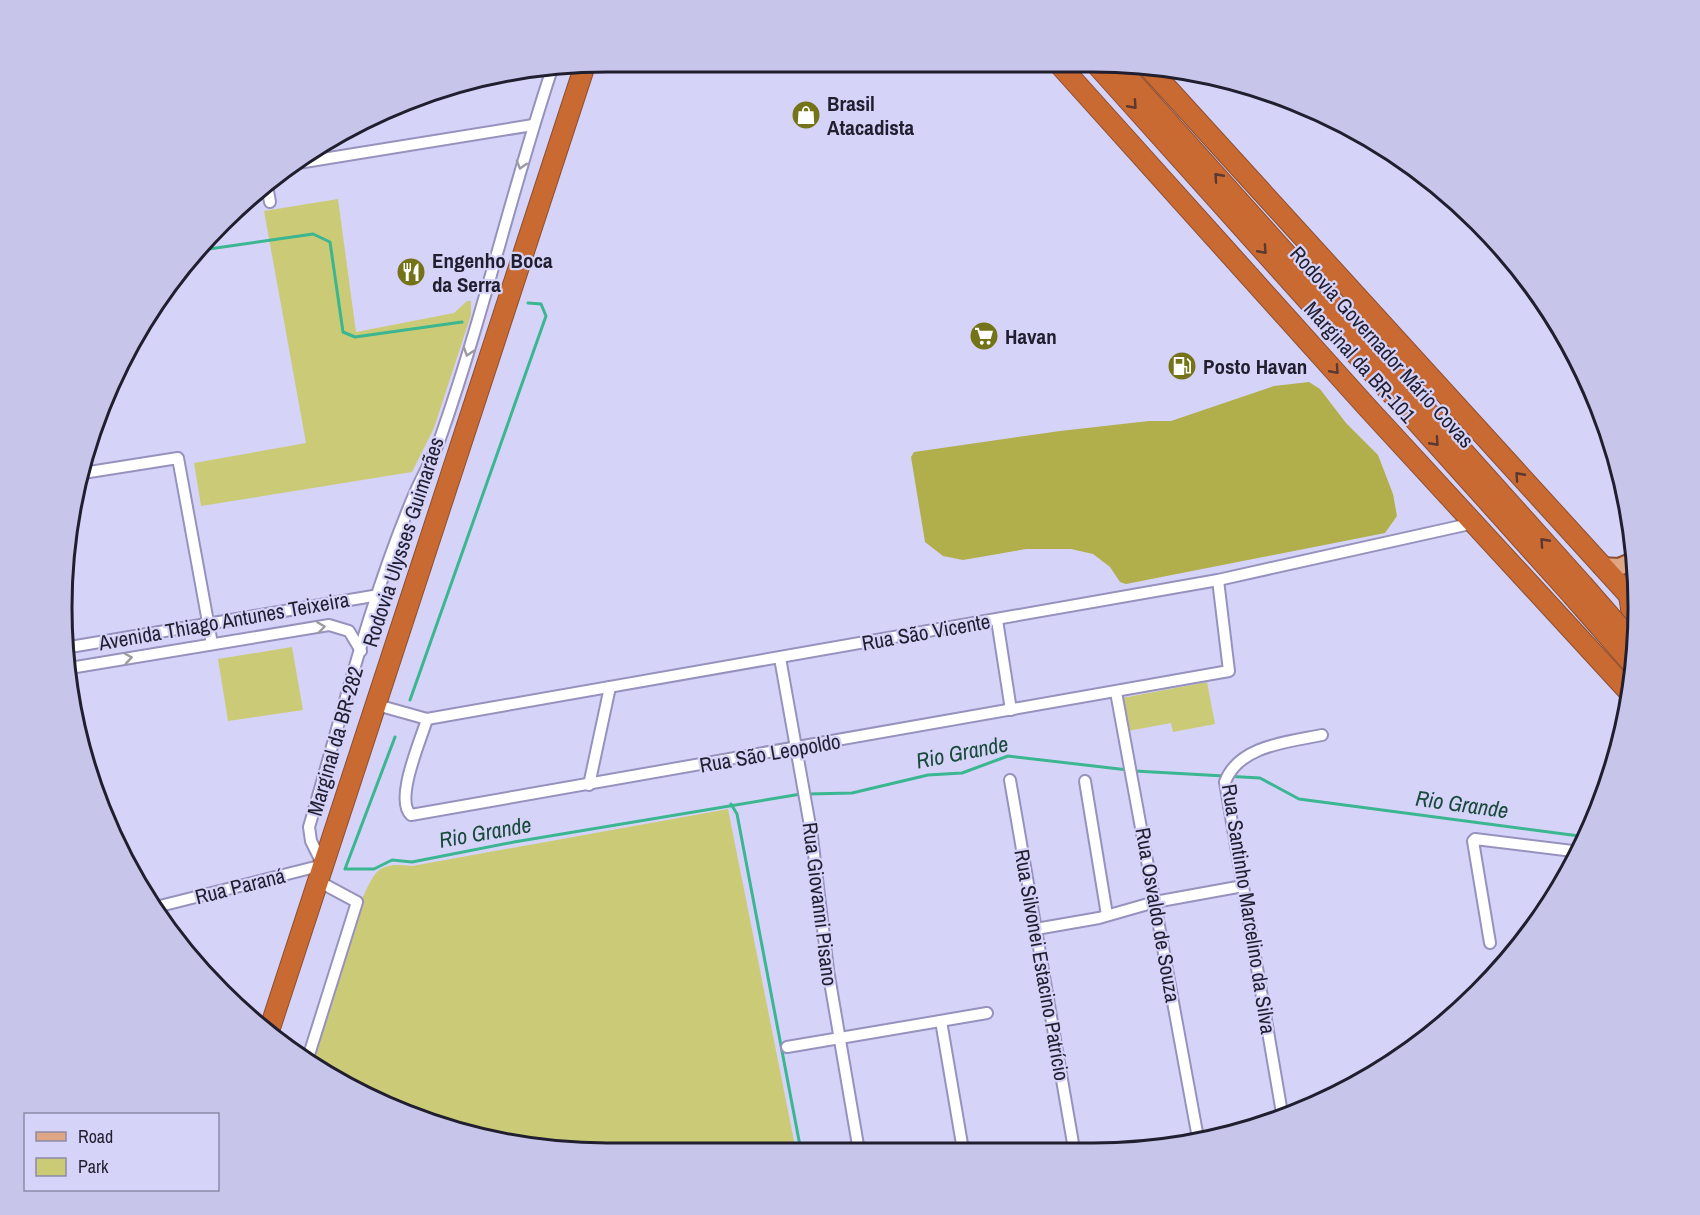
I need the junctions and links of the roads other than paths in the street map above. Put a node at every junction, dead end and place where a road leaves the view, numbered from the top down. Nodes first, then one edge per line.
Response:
1 (1066, 72) edge
2 (1079, 72) edge
3 (1103, 72) edge
4 (582, 73) edge
5 (1124, 73) edge
6 (550, 76) edge
7 (1156, 76) edge
8 (1113, 124) junction
9 (533, 125) junction
10 (312, 161) edge
11 (268, 194) edge
12 (270, 202) dead end
13 (1254, 280) junction
14 (1392, 394) junction
15 (89, 472) edge
16 (1475, 522) junction
17 (1626, 564) edge
18 (1601, 566) junction
19 (1218, 580) junction
20 (1578, 590) junction
21 (1628, 593) edge
22 (379, 595) junction
23 (997, 620) junction
24 (208, 624) junction
25 (1627, 631) edge
26 (1580, 636) junction
27 (1627, 637) edge
28 (212, 644) junction
29 (73, 646) edge
30 (361, 651) junction
31 (1626, 655) edge
32 (780, 658) junction
33 (76, 667) edge
34 (1622, 684) edge
35 (610, 687) junction
36 (1116, 692) junction
37 (377, 705) junction
38 (1011, 710) junction
39 (427, 719) junction
40 (1322, 735) dead end
41 (797, 748) junction
42 (1010, 780) dead end
43 (1085, 781) dead end
44 (589, 785) junction
45 (1569, 851) edge
46 (320, 873) junction
47 (1243, 886) junction
48 (1155, 902) junction
49 (162, 906) edge
50 (1107, 915) junction
51 (1036, 929) junction
52 (1490, 943) dead end
53 (987, 1013) dead end
54 (941, 1021) junction
55 (271, 1024) edge
56 (840, 1038) junction
57 (787, 1047) dead end
58 (309, 1053) edge
59 (1281, 1108) edge
60 (1197, 1133) edge
61 (858, 1143) edge
62 (962, 1143) edge
63 (1073, 1143) edge

1 - 8 highway, Marginal da BR-101
2 - 8 highway
3 -> 14 highway, Rodovia Governador Mário Covas
4 - 37 highway, Rodovia Ulysses Guimarães
20 -> 5 highway, Rodovia Governador Mário Covas
6 - 9 street, Marginal da BR-282
18 -> 7 highway, Marginal da BR-101
8 - 13 highway, Marginal da BR-101
9 - 10 street
9 -> 22 street, Marginal da BR-282
11 - 12 street
13 - 14 highway
13 -> 16 highway, Marginal da BR-101
14 -> 20 highway, Rodovia Governador Mário Covas
15 - 24 street
16 - 19 street, Rua São Vicente
16 - 26 highway, Marginal da BR-101
17 - 18 main road
18 - 21 highway, Marginal da BR-101
19 - 23 street, Rua São Vicente
19 - 36 street, Rua São Leopoldo
20 - 27 highway, Rodovia Governador Mário Covas, bridge
20 - 31 highway, Rodovia Governador Mário Covas, bridge
22 - 24 street, Avenida Thiago Antunes Teixeira
22 - 30 street, Marginal da BR-282
23 - 32 street, Rua São Vicente
23 - 38 street
24 - 28 street
24 - 29 street, Avenida Thiago Antunes Teixeira
25 - 26 highway
26 - 34 highway, Marginal da BR-101
28 -> 30 street, Avenida Thiago Antunes Teixeira
33 -> 28 street, Avenida Thiago Antunes Teixeira
30 - 46 street, Marginal da BR-282
32 - 35 street, Rua São Vicente
32 - 41 street, Rua Giovanni Pisano
35 - 39 street, Rua São Vicente
35 - 44 street
36 - 38 street, Rua São Leopoldo
36 - 48 street, Rua Osvaldo de Souza
37 - 39 street, Rua São Vicente
37 - 46 highway, Rodovia Ulysses Guimarães
38 - 41 street, Rua São Leopoldo
39 - 44 street, Rua São Leopoldo
40 - 47 street, Rua Santinho Marcelino da Silva
41 - 44 street, Rua São Leopoldo
41 - 56 street, Rua Giovanni Pisano
42 - 51 street, Rua Silvonei Estacino Patrício
43 - 50 street
45 - 52 street
46 - 49 street, Rua Paraná
46 - 55 highway, Rodovia Ulysses Guimarães
46 - 58 street
47 - 48 street
47 - 59 street, Rua Santinho Marcelino da Silva
48 - 50 street
48 - 60 street, Rua Osvaldo de Souza
50 - 51 street
51 - 63 street, Rua Silvonei Estacino Patrício
53 - 54 street
54 - 56 street
54 - 62 street
56 - 57 street
56 - 61 street, Rua Giovanni Pisano

